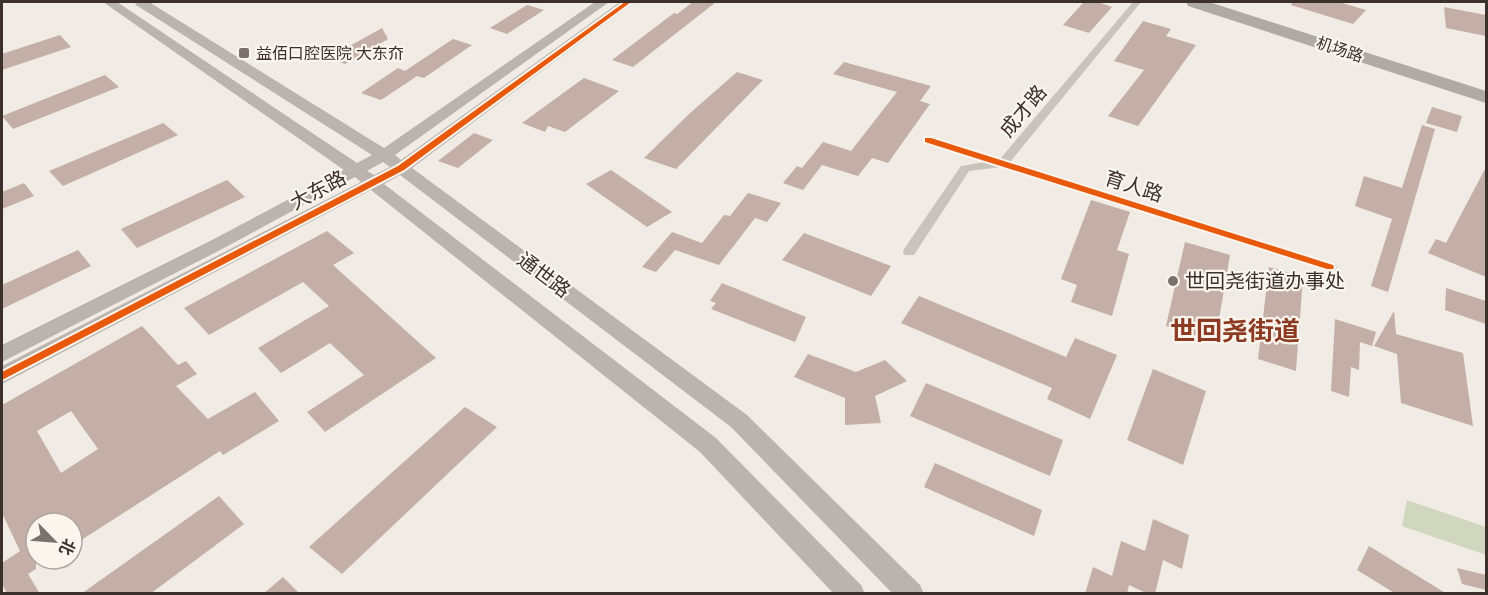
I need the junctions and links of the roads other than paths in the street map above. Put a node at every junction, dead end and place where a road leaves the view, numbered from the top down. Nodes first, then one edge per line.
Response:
1 (109, 2) edge
2 (141, 2) edge
3 (603, 2) edge
4 (628, 2) edge
5 (1137, 2) edge
6 (1194, 2) edge
7 (1232, 2) edge
8 (1486, 85) edge
9 (1486, 97) edge
10 (928, 140) dead end
11 (393, 162) junction
12 (1003, 163) junction
13 (364, 176) junction
14 (909, 252) dead end
15 (1330, 267) dead end
16 (2, 354) edge
17 (2, 376) edge
18 (852, 594) edge
19 (911, 594) edge

1 - 13 main road, 通世路
2 - 11 main road, 通世路
3 - 11 main road, 大东路
4 - 11 main road, 大东路
5 - 12 street, 成才路
6 - 9 highway, 机场路
7 - 8 highway, 机场路
10 - 12 street, 育人路
11 - 13 main road, 大东路
11 - 19 main road, 通世路
12 - 14 street, 成才路
12 - 15 street, 育人路
13 - 16 main road, 大东路
13 - 17 main road, 大东路
13 - 18 main road, 通世路

